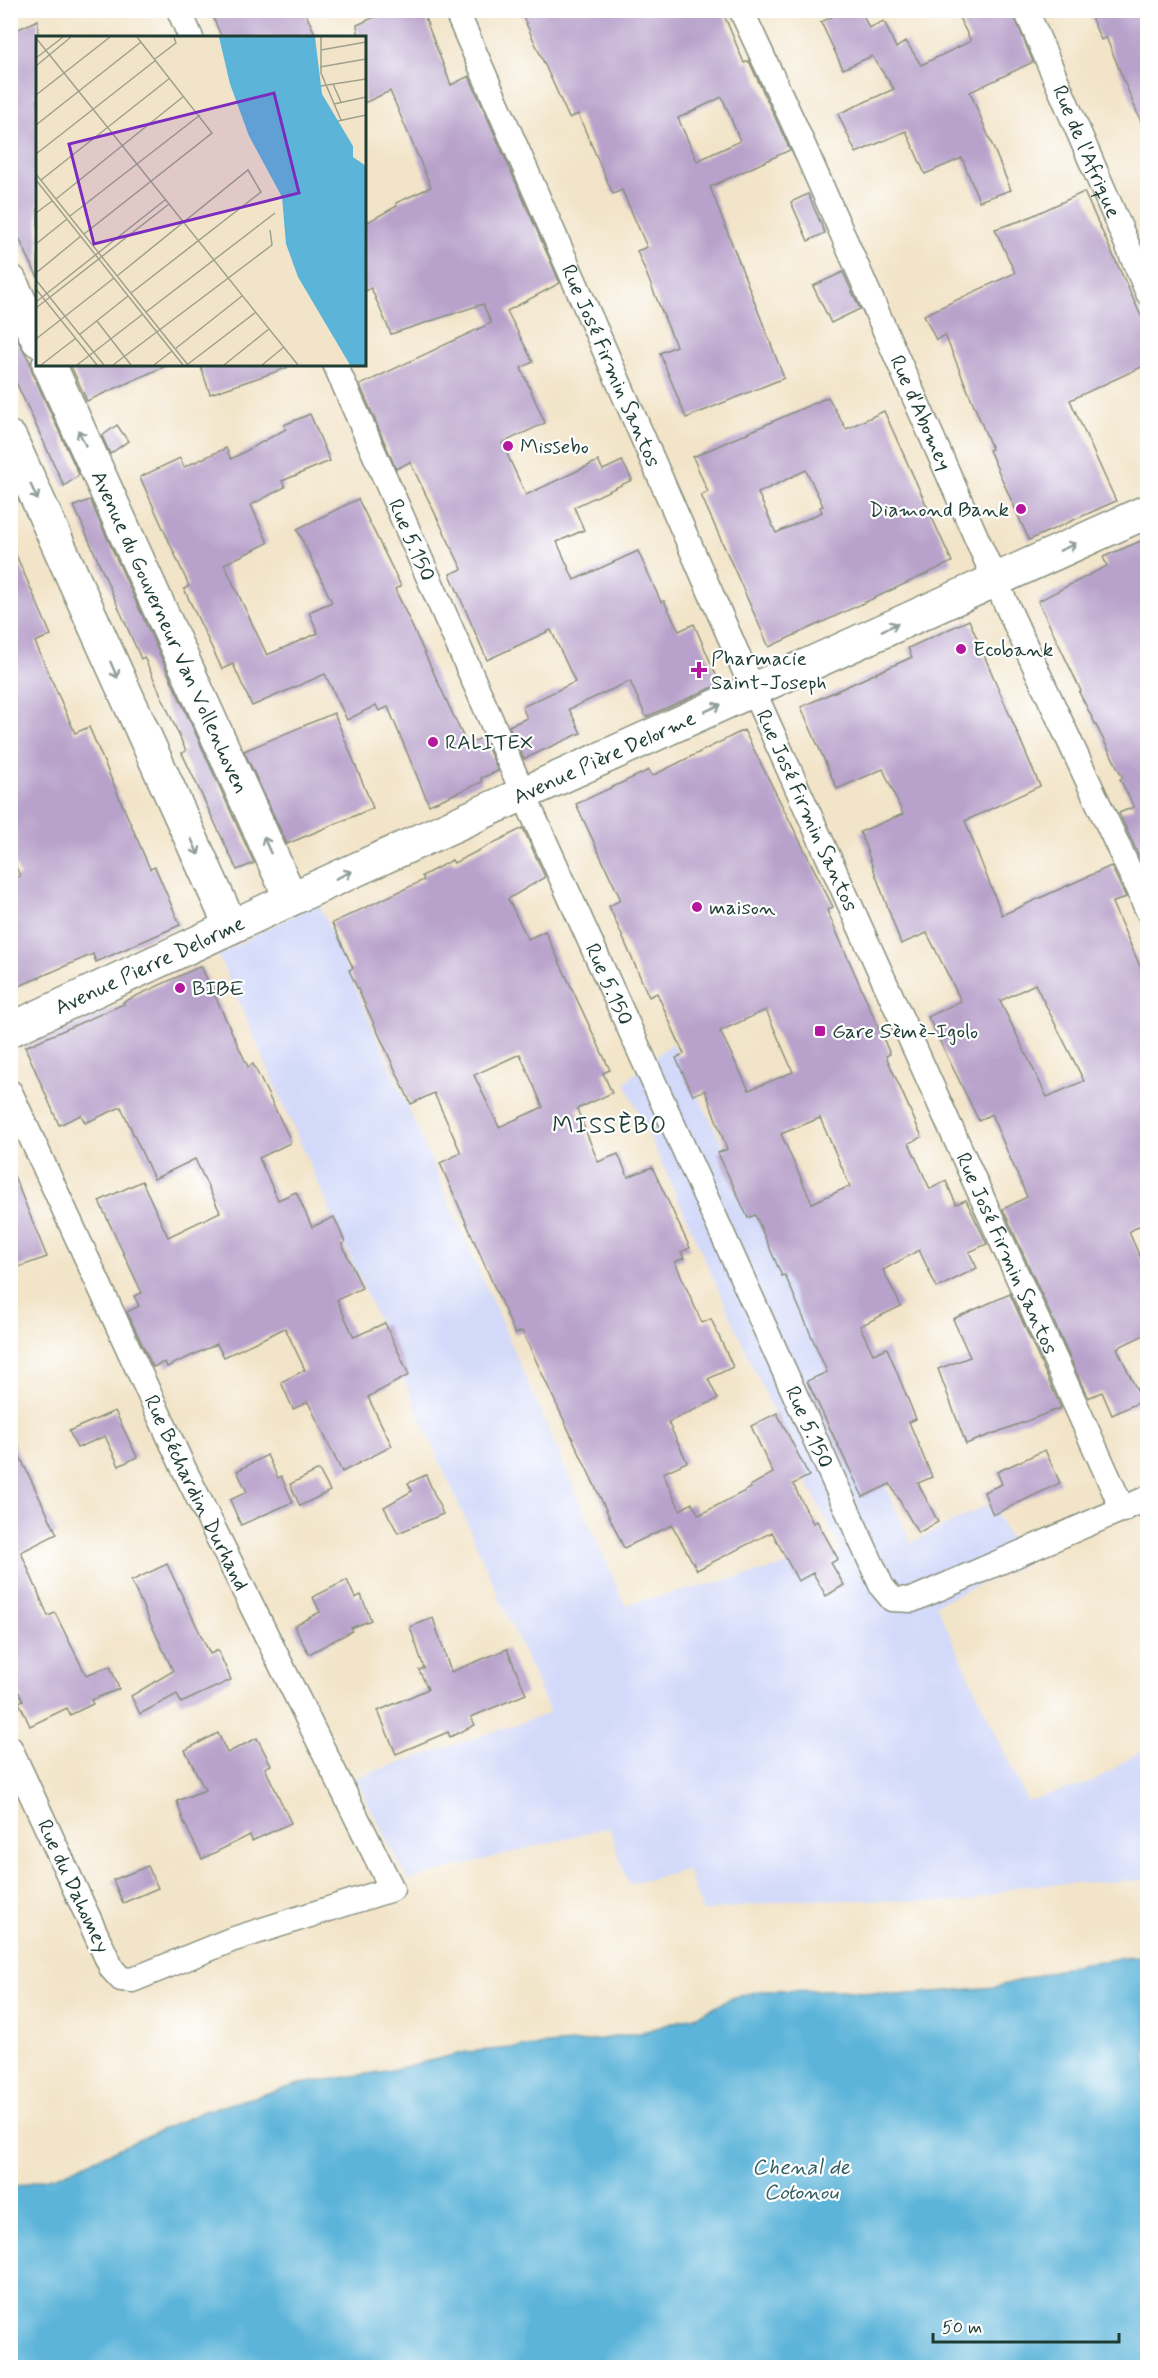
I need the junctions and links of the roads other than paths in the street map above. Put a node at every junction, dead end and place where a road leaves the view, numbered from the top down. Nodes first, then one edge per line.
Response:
1 (179, 10) edge
2 (456, 10) edge
3 (741, 10) edge
4 (1026, 10) edge
5 (190, 36) edge
6 (10, 281) edge
7 (1148, 293) edge
8 (36, 336) edge
9 (50, 366) edge
10 (336, 366) edge
11 (10, 438) edge
12 (1148, 511) edge
13 (995, 580) junction
14 (753, 690) junction
15 (523, 793) junction
16 (291, 899) junction
17 (1148, 911) edge
18 (231, 927) junction
19 (10, 1030) edge
20 (10, 1092) edge
21 (1148, 1498) edge
22 (1123, 1510) junction
23 (10, 1748) edge
24 (132, 1980) joint

1 - 5 street
2 - 14 street, Rue José Firmin Santos
3 - 13 street, Rue d'Abomey
4 - 7 street, Rue de l'Afrique
6 - 8 main road
16 -> 9 main road, Avenue du Gouverneur Van Vollenhoven
10 - 15 street, Rue 5.150
11 -> 18 main road
13 -> 12 main road, Avenue Pière Delorme
14 -> 13 main road, Avenue Pière Delorme
13 - 17 street, Rue d'Abomey
15 -> 14 main road, Avenue Pière Delorme
14 - 22 street, Rue José Firmin Santos
16 -> 15 main road, Avenue Pière Delorme
15 - 22 street, Rue 5.150
16 - 18 main road, Avenue Pierre Delorme
18 - 19 main road, Avenue Pierre Delorme
20 - 24 street, Rue Béchardin Durhand
21 - 22 street
23 - 24 street, Rue du Dahomey

